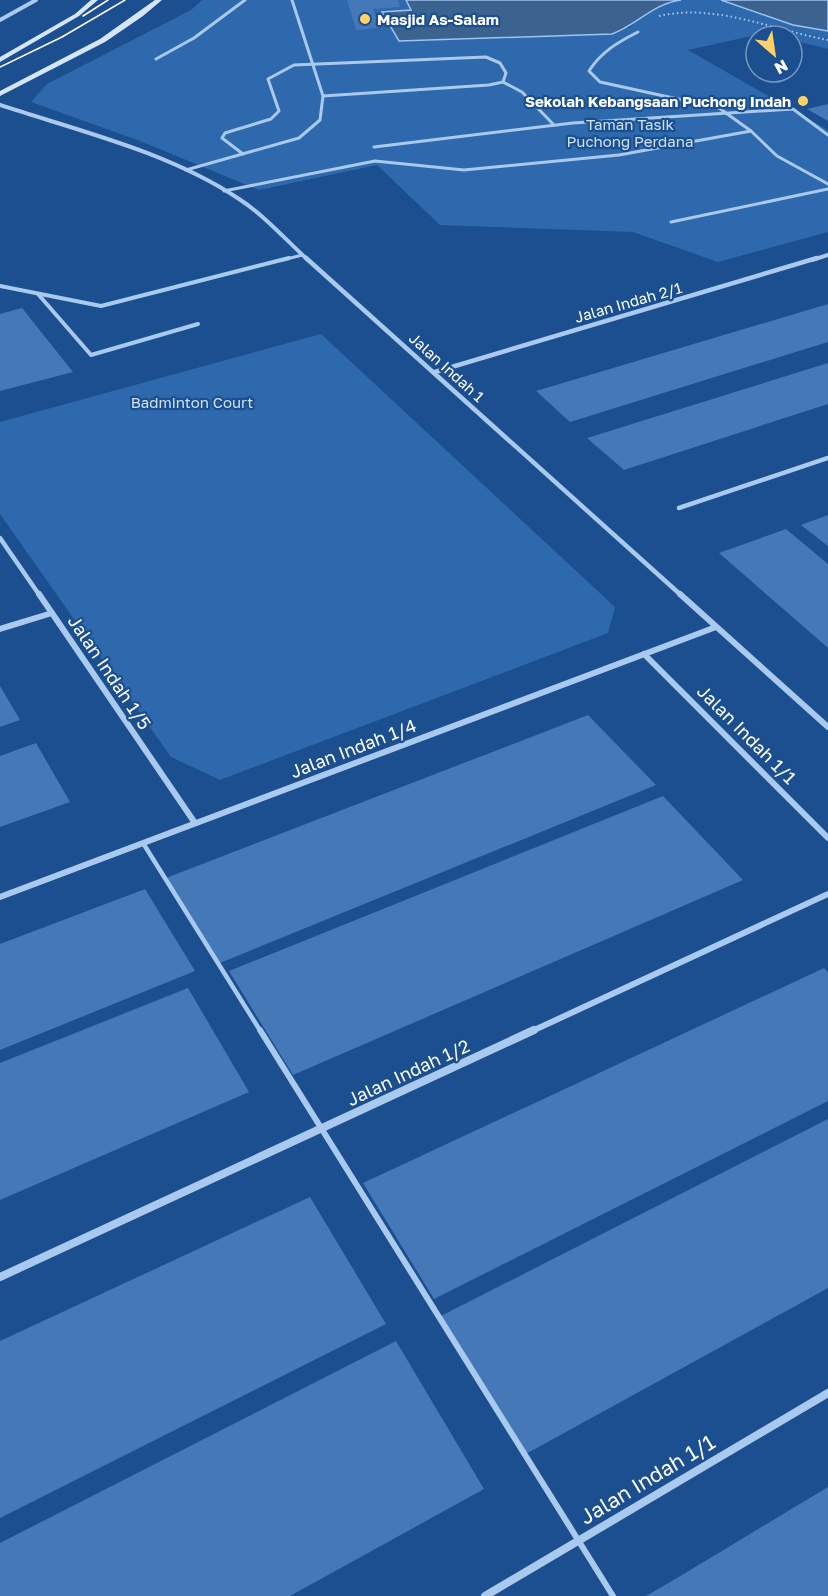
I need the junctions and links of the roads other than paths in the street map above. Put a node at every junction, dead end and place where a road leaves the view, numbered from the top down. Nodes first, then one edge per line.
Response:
1 (36, 0) edge
2 (94, 0) edge
3 (159, 0) edge
4 (245, 0) edge
5 (292, 0) edge
6 (0, 20) edge
7 (638, 32) road end
8 (156, 59) dead end
9 (0, 60) edge
10 (314, 63) junction
11 (503, 82) junction
12 (0, 94) edge
13 (323, 96) junction
14 (0, 105) edge
15 (730, 114) junction
16 (553, 124) junction
17 (751, 131) junction
18 (828, 135) edge
19 (374, 147) dead end
20 (243, 154) junction
21 (186, 171) junction
22 (828, 187) edge
23 (224, 191) junction
24 (671, 222) dead end
25 (302, 255) junction
26 (828, 255) edge
27 (0, 286) edge
28 (38, 294) junction
29 (198, 324) dead end
30 (435, 372) junction
31 (828, 458) edge
32 (679, 508) dead end
33 (0, 538) edge
34 (52, 613) junction
35 (716, 627) junction
36 (0, 630) edge
37 (644, 654) junction
38 (828, 727) edge
39 (195, 823) junction
40 (828, 838) edge
41 (143, 843) junction
42 (828, 894) edge
43 (0, 897) edge
44 (322, 1129) junction
45 (0, 1277) edge
46 (828, 1393) edge
47 (577, 1542) junction
48 (485, 1596) edge
49 (613, 1596) edge

1 - 6 street
2 - 9 main road
3 - 12 main road
4 - 8 lane
5 - 10 lane
7 - 15 lane
10 - 11 lane
10 - 13 lane
10 - 20 lane
11 - 13 lane
11 - 16 lane
13 - 20 lane
14 - 21 street, Jalan Indah 1
15 - 16 lane
15 - 17 lane
15 - 18 lane
16 - 19 lane
17 - 22 lane
17 - 23 lane
20 - 21 lane
21 - 23 street, Jalan Indah 1
22 - 24 lane
23 - 25 street, Jalan Indah 1
25 - 28 lane
25 - 30 street, Jalan Indah 1
26 - 30 street, Jalan Indah 2/1
27 - 28 lane
28 - 29 lane
30 - 35 street, Jalan Indah 1
31 - 32 street
33 - 34 street, Jalan Indah 1/5
34 - 36 street
34 - 39 street, Jalan Indah 1/5
35 - 37 street, Jalan Indah 1/4
35 - 38 street, Jalan Indah 1
37 - 39 street, Jalan Indah 1/4
37 - 40 street, Jalan Indah 1/1
39 - 41 street, Jalan Indah 1/4
41 - 43 street, Jalan Indah 1/4
41 - 44 lane
42 - 44 street, Jalan Indah 1/2
44 - 45 street, Jalan Indah 1/2
44 - 47 lane
46 - 47 street, Jalan Indah 1/1
47 - 48 street, Jalan Indah 1/1
47 - 49 lane

